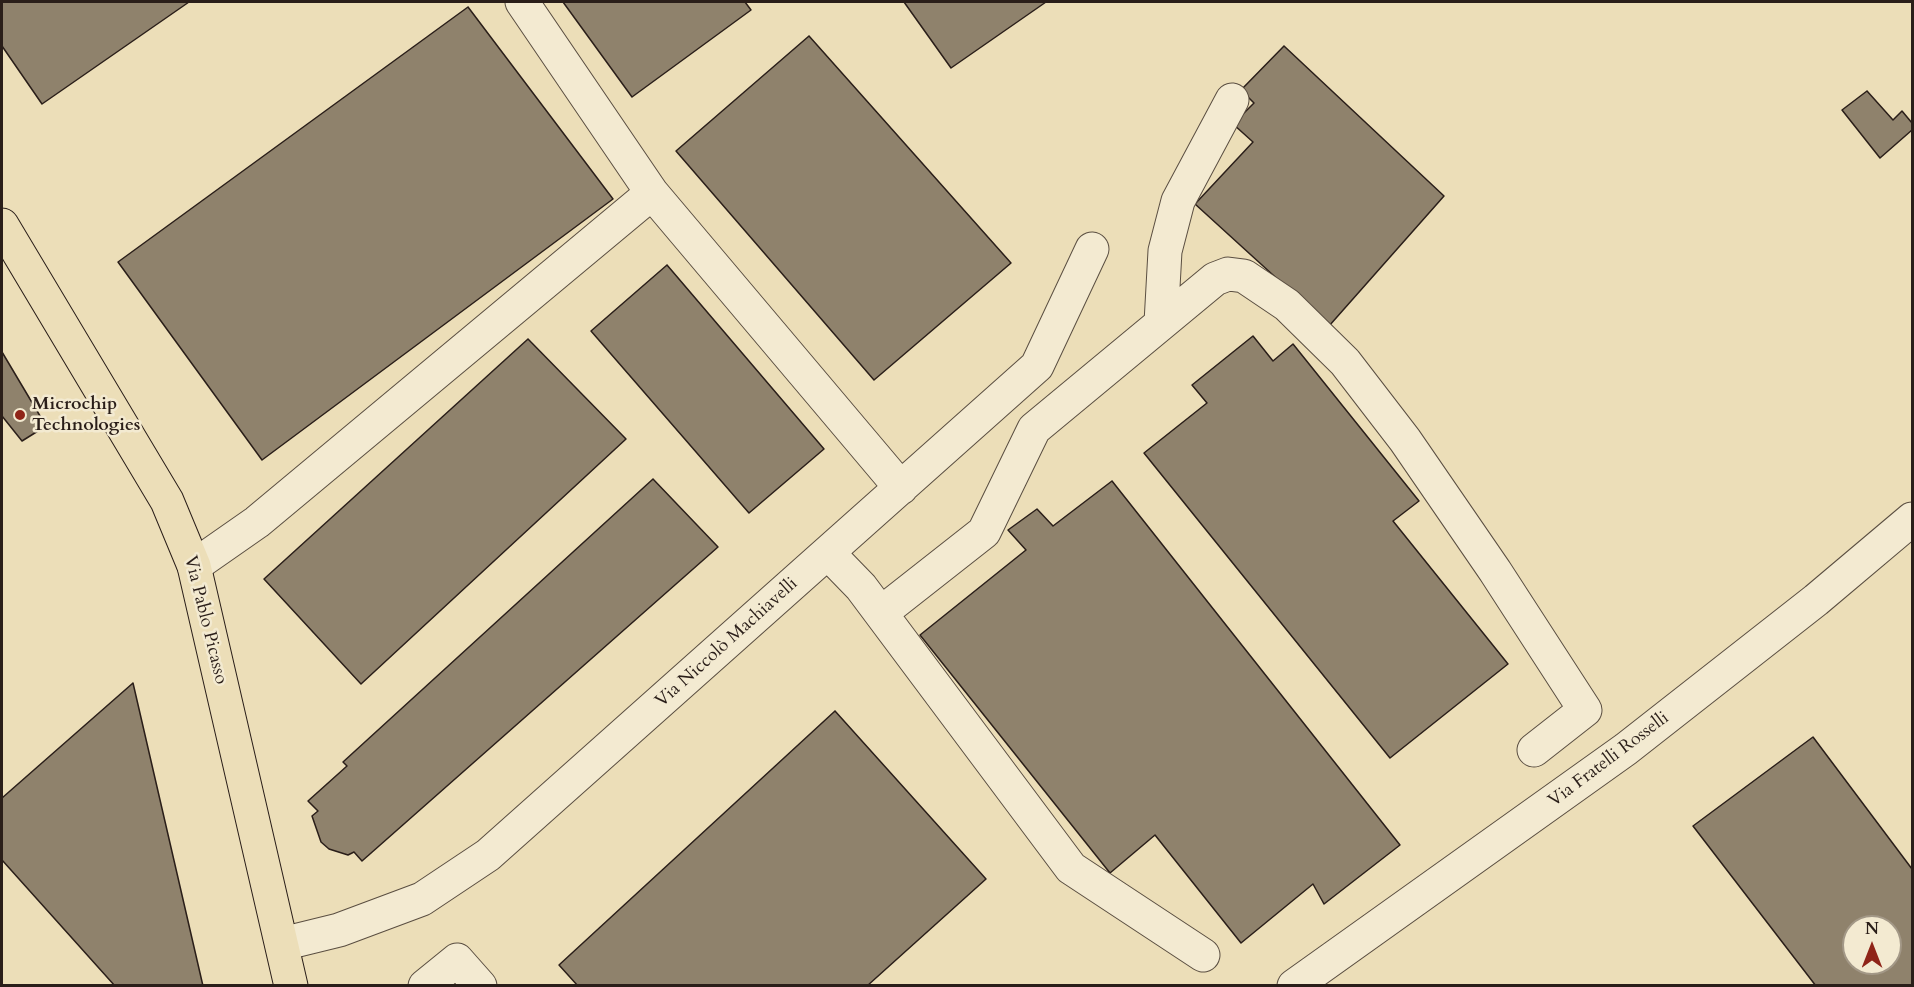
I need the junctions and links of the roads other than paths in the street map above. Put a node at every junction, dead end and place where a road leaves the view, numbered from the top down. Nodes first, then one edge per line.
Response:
1 (522, 2) edge
2 (1232, 100) dead end
3 (652, 193) junction
4 (2, 225) edge
5 (1092, 249) dead end
6 (1161, 322) junction
7 (901, 488) junction
8 (1912, 519) edge
9 (828, 553) junction
10 (194, 566) junction
11 (881, 613) junction
12 (1534, 750) dead end
13 (282, 944) junction
14 (1203, 955) dead end
15 (291, 986) edge
16 (425, 986) edge
17 (480, 986) edge
18 (1294, 986) edge

1 - 3 street
2 - 6 street
3 - 7 street
3 - 10 street
4 - 10 main road, Via Pablo Picasso
5 - 7 street, Via Niccolò Machiavelli
6 - 11 street
6 - 12 street
7 - 9 street, Via Niccolò Machiavelli
8 - 18 street, Via Fratelli Rosselli
9 - 11 street
9 - 13 street, Via Niccolò Machiavelli
10 - 13 main road, Via Pablo Picasso
11 - 14 street
13 - 15 main road, Via Pablo Picasso
16 - 17 street

